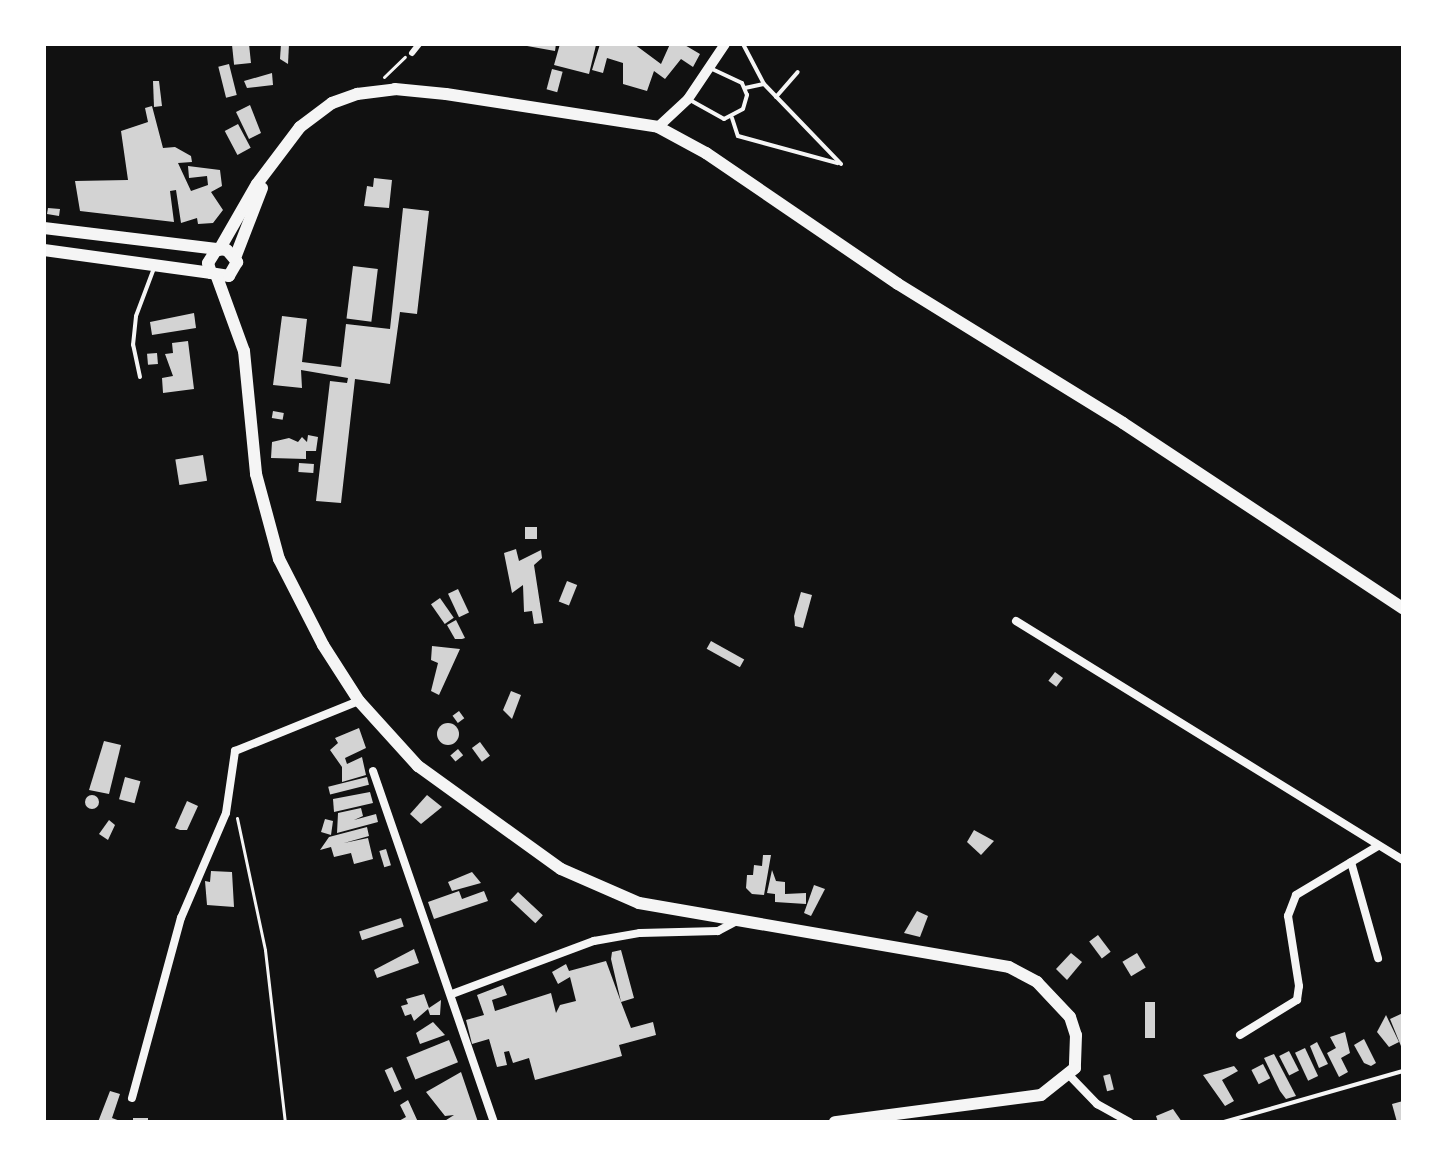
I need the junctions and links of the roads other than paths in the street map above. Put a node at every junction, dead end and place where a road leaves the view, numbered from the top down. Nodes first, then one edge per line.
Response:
1 (419, 44) edge
2 (725, 44) edge
3 (743, 44) edge
4 (412, 53) road end
5 (712, 69) junction
6 (798, 72) dead end
7 (764, 84) junction
8 (745, 88) junction
9 (776, 97) junction
10 (688, 99) junction
11 (732, 118) junction
12 (658, 127) junction
13 (275, 159) junction
14 (44, 228) edge
15 (44, 250) edge
16 (217, 251) junction
17 (235, 264) junction
18 (155, 265) junction
19 (214, 275) junction
20 (236, 321) junction
21 (140, 377) dead end
22 (1403, 608) edge
23 (1016, 621) dead end
24 (359, 701) junction
25 (373, 771) dead end
26 (1378, 846) junction
27 (1403, 860) edge
28 (1351, 862) junction
29 (739, 920) junction
30 (1378, 958) dead end
31 (452, 994) junction
32 (1240, 1035) dead end
33 (1403, 1071) edge
34 (1068, 1074) junction
35 (132, 1098) dead end
36 (494, 1122) edge
37 (835, 1122) edge
38 (1129, 1122) edge
39 (1224, 1122) edge

1 - 4 street
2 - 5 street
3 - 7 lane
5 - 8 lane
5 - 10 street
6 - 9 lane
7 - 8 lane
7 - 9 lane
8 - 11 lane
9 - 11 lane
10 - 11 lane
10 - 12 street
12 - 13 main road
12 - 22 main road
13 - 16 main road
13 - 17 main road
14 - 16 main road
15 - 18 main road
16 - 17 main road
16 - 19 main road
17 - 19 main road
17 - 20 main road
18 - 19 main road
18 - 21 lane
19 - 20 main road
20 - 24 main road
23 - 26 street
24 - 29 main road
24 - 35 street
25 - 31 street
26 - 27 street
26 - 28 street
28 - 30 street
28 - 32 street
29 - 31 street
29 - 34 main road
31 - 36 street
33 - 39 lane
34 - 37 main road
34 - 38 street

